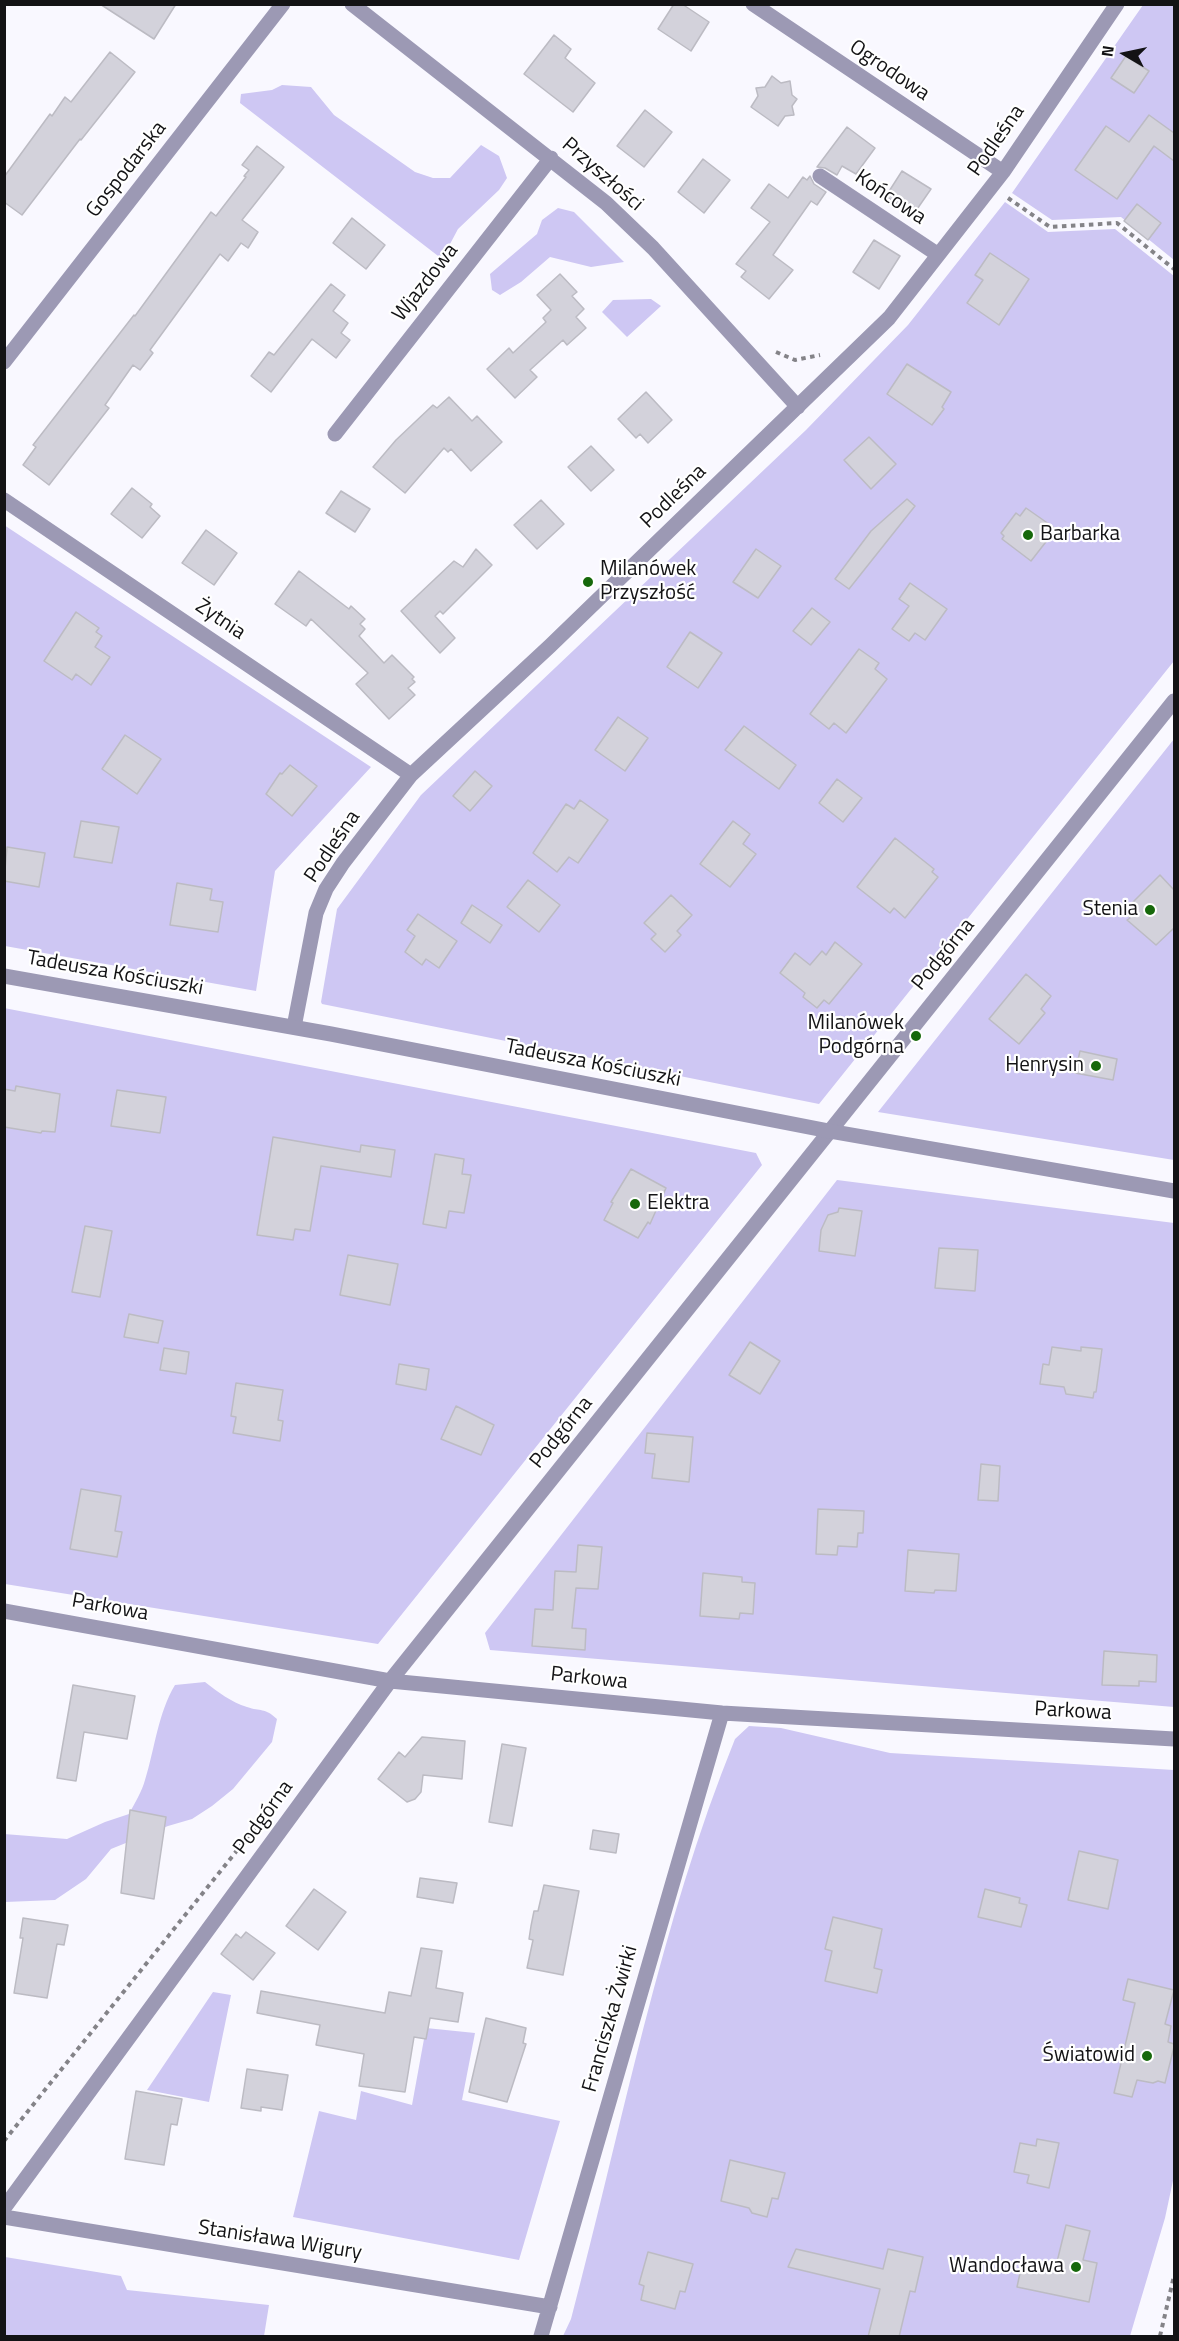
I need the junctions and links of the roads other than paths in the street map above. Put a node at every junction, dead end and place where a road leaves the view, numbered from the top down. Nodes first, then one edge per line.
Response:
1 (283, 4) edge
2 (352, 4) edge
3 (753, 4) edge
4 (1117, 4) edge
5 (550, 158) junction
6 (1003, 172) junction
7 (820, 176) dead end
8 (938, 254) junction
9 (4, 362) edge
10 (798, 407) junction
11 (335, 434) dead end
12 (4, 500) edge
13 (1174, 701) edge
14 (411, 775) junction
15 (4, 976) edge
16 (294, 1027) junction
17 (830, 1131) junction
18 (1174, 1191) edge
19 (4, 1611) edge
20 (390, 1681) junction
21 (722, 1713) junction
22 (1174, 1739) edge
23 (4, 2208) edge
24 (4, 2217) edge
25 (550, 2307) junction
26 (541, 2337) edge

1 - 9 street, Gospodarska
2 - 5 street, Przyszłości
3 - 6 street, Ogrodowa
4 - 6 street, Podleśna
5 - 10 street, Przyszłości
5 - 11 street, Wjazdowa
6 - 8 street, Podleśna
7 - 8 street, Końcowa
8 - 10 street, Podleśna
10 - 14 street, Podleśna
12 - 14 street, Żytnia
13 - 17 street, Podgórna
14 - 16 street, Podleśna
15 - 16 street, Tadeusza Kościuszki
16 - 17 street, Tadeusza Kościuszki
17 - 18 street, Tadeusza Kościuszki
17 - 20 street, Podgórna
19 - 20 street, Parkowa
20 - 21 street, Parkowa
20 - 23 street, Podgórna
21 - 22 street, Parkowa
21 - 25 street, Franciszka Żwirki
24 - 25 street, Stanisława Wigury
25 - 26 street, Franciszka Żwirki

